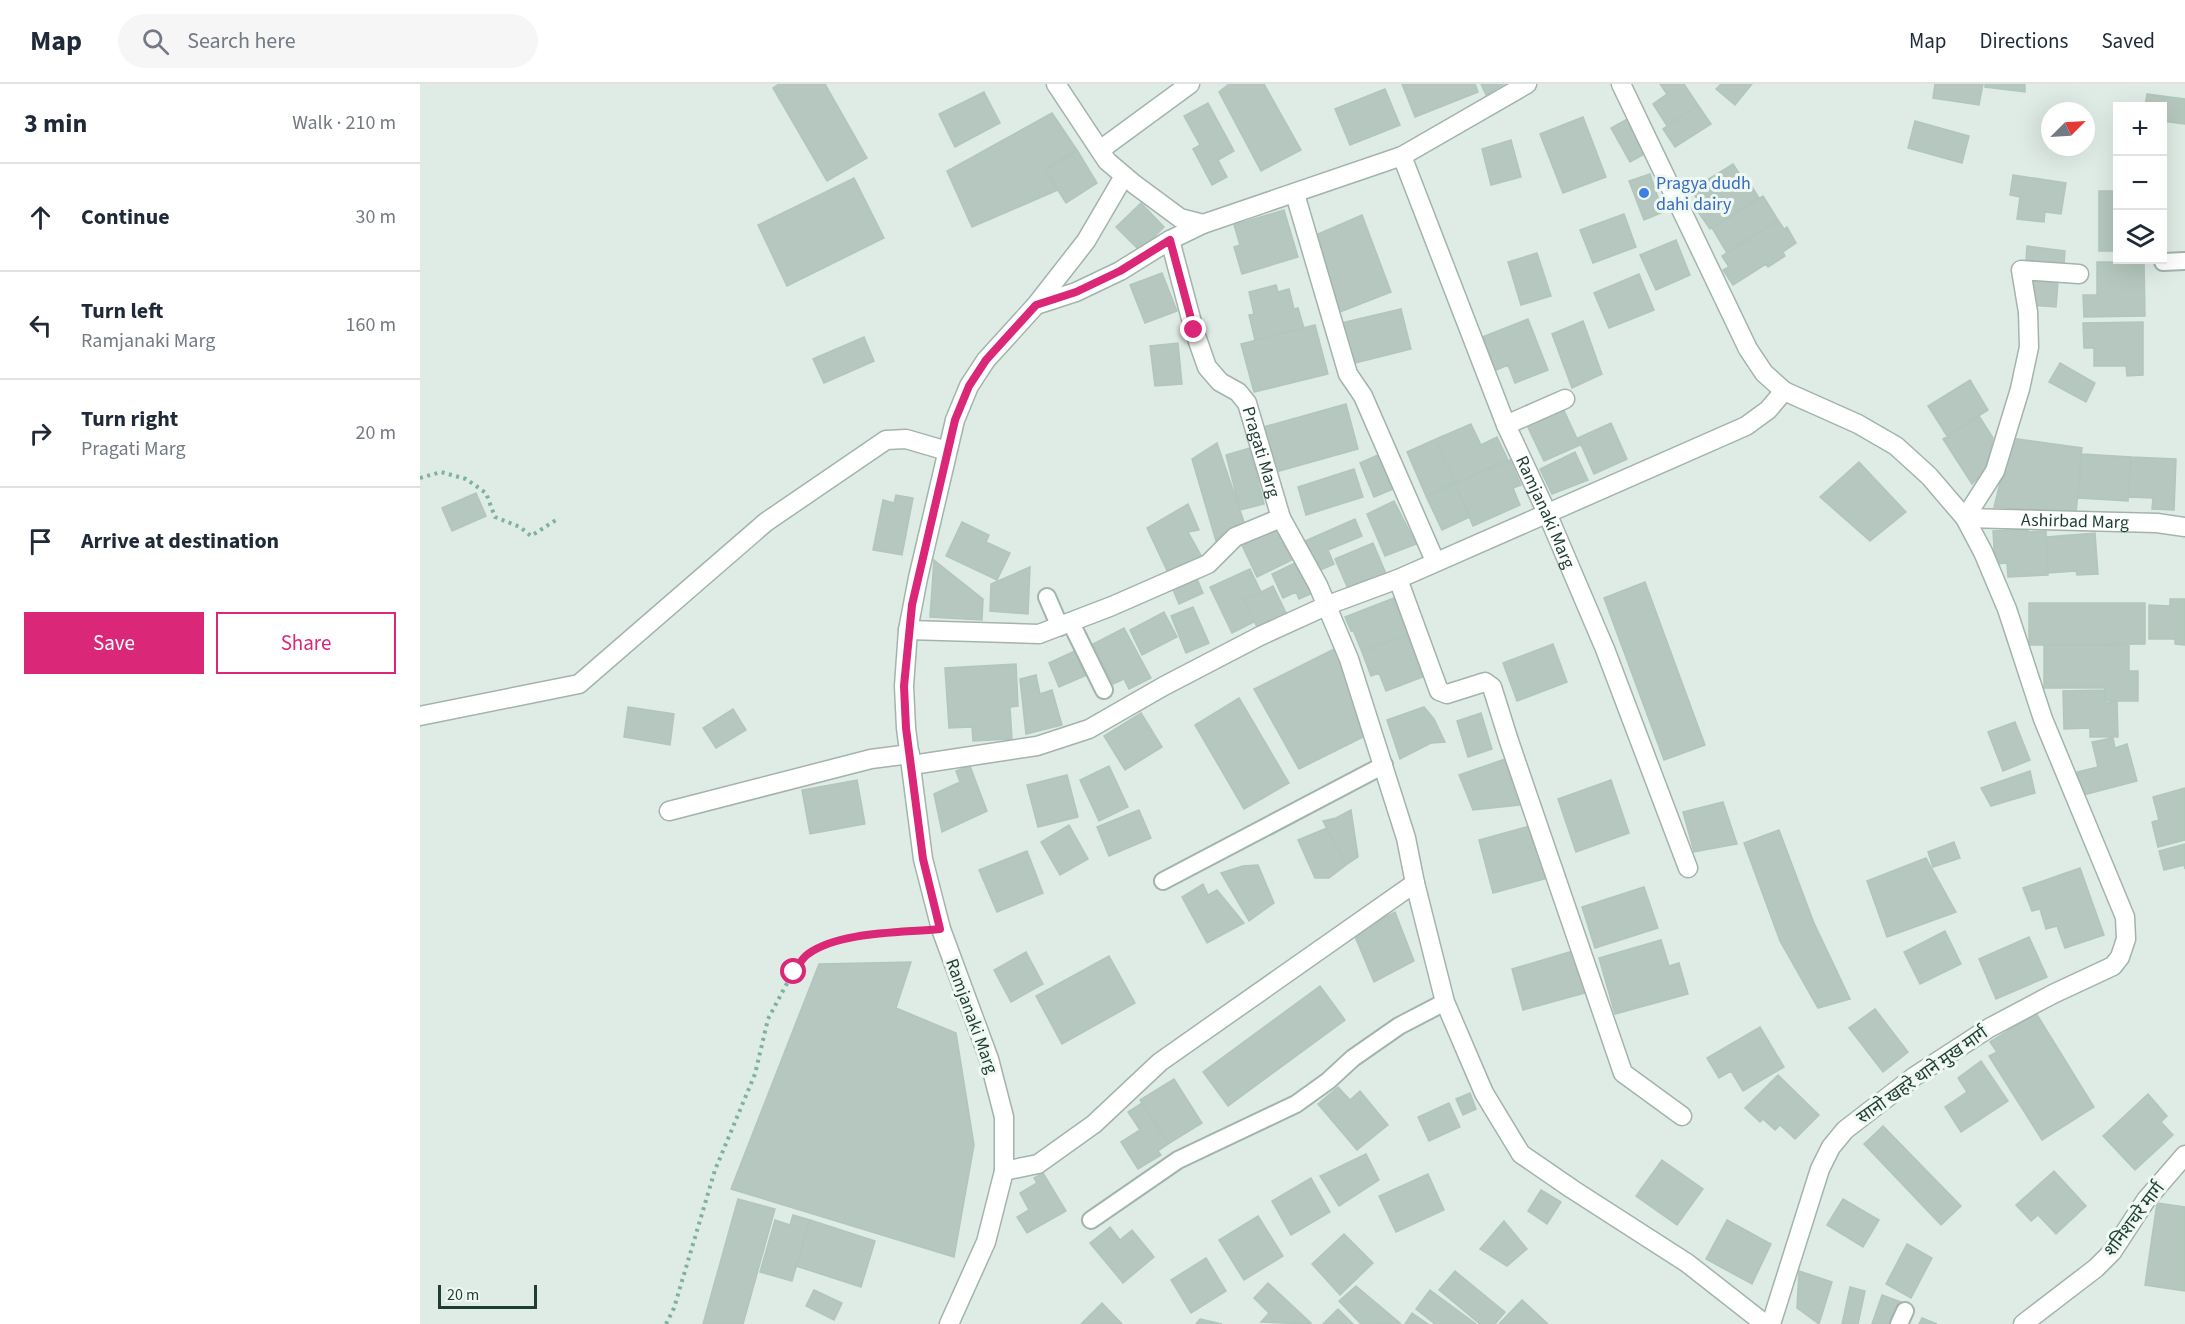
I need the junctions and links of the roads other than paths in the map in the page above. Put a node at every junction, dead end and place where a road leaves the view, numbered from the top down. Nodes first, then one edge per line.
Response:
1 (1056, 84) edge
2 (1190, 84) edge
3 (1527, 84) edge
4 (1621, 84) edge
5 (1100, 150) junction
6 (1402, 156) junction
7 (1124, 176) junction
8 (1295, 194) junction
9 (1203, 224) junction
10 (1170, 240) junction
11 (2185, 261) edge
12 (2167, 262) edge
13 (2079, 274) dead end
14 (1036, 305) junction
15 (1784, 391) junction
16 (1565, 399) dead end
17 (1506, 425) junction
18 (947, 451) junction
19 (1547, 513) junction
20 (1281, 518) junction
21 (1965, 518) junction
22 (2185, 526) edge
23 (1435, 561) junction
24 (1398, 579) junction
25 (1047, 597) dead end
26 (1328, 605) junction
27 (1065, 625) junction
28 (908, 630) junction
29 (1104, 690) dead end
30 (420, 716) edge
31 (911, 760) junction
32 (1384, 765) junction
33 (669, 811) dead end
34 (1688, 868) dead end
35 (1163, 881) dead end
36 (1415, 883) junction
37 (1445, 1002) junction
38 (1682, 1116) dead end
39 (2185, 1155) edge
40 (1004, 1171) junction
41 (1091, 1220) dead end
42 (949, 1324) edge
43 (1765, 1324) edge
44 (1771, 1324) edge
45 (2023, 1324) edge

1 - 5 street
2 - 5 street
3 - 6 street, Ramjanaki Marg
4 - 15 street
5 - 7 street
6 - 8 street, Ramjanaki Marg
6 - 17 street, Ramjanaki Marg
7 - 9 street
7 - 14 street
8 - 9 street, Ramjanaki Marg
8 - 23 street
9 - 10 street, Ramjanaki Marg
10 - 14 street, Ramjanaki Marg
10 - 20 street, Pragati Marg
11 - 12 lane
13 - 21 street
14 - 18 street, Ramjanaki Marg
15 - 19 street
15 - 21 street
16 - 17 street
17 - 19 street, Ramjanaki Marg
18 - 28 street, Ramjanaki Marg
18 - 30 street
19 - 23 street
19 - 34 street, Ramjanaki Marg
20 - 26 street, Pragati Marg
20 - 27 street
21 - 22 street, Ashirbad Marg
21 - 44 street, सानो खहरे थाने मुख मार्ग
23 - 24 street
24 - 26 street
24 - 38 street
25 - 27 lane
26 - 31 street
26 - 32 street, Pragati Marg
27 - 28 street
27 - 29 lane
28 - 31 street, Ramjanaki Marg
31 - 33 street
31 - 40 street, Ramjanaki Marg
32 - 35 lane
32 - 36 street, Pragati Marg
36 - 37 street, Pragati Marg
36 - 40 street
37 - 41 lane
37 - 43 street, Pragati Marg
39 - 45 street, शनिशचरे मार्ग
40 - 42 street, Ramjanaki Marg

